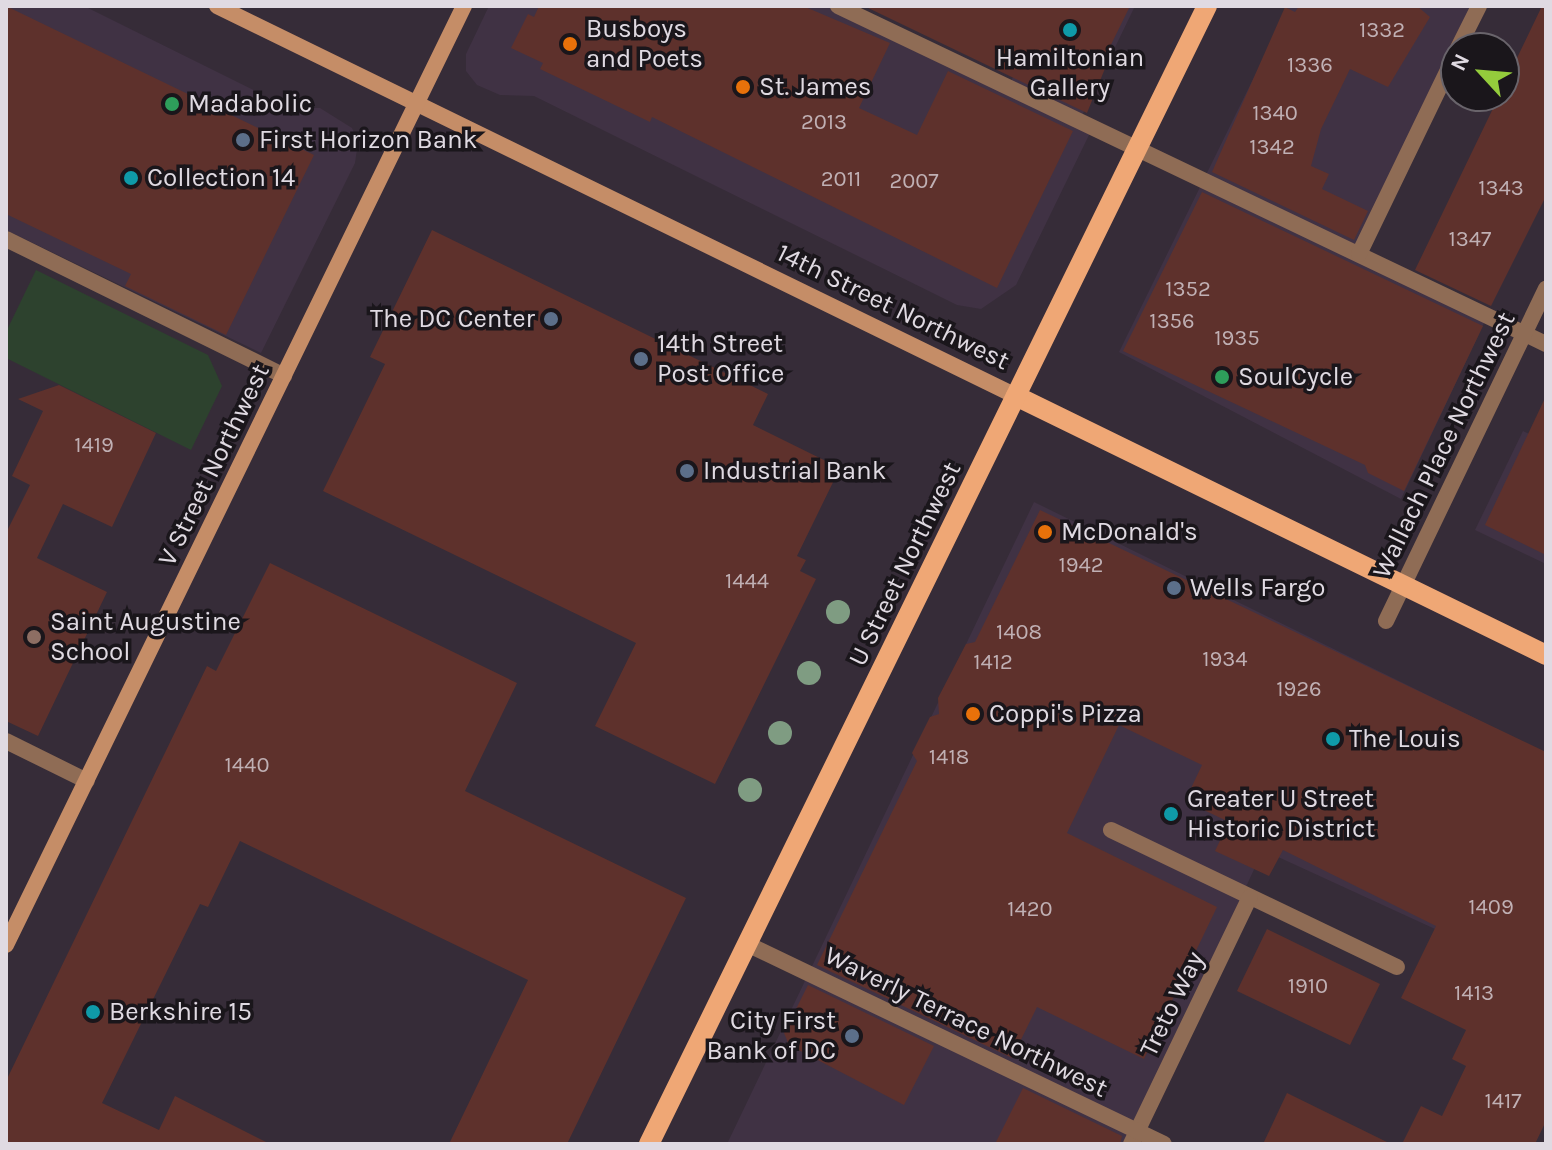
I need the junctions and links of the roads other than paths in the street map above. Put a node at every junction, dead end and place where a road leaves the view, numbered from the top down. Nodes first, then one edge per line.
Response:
1 (217, 6) edge
2 (464, 6) edge
3 (838, 6) edge
4 (1479, 6) edge
5 (1203, 7) edge
6 (1466, 32) edge
7 (1440, 85) edge
8 (416, 104) junction
9 (1138, 146) junction
10 (6, 239) edge
11 (1359, 254) junction
12 (1546, 289) edge
13 (1524, 334) junction
14 (1546, 344) edge
15 (284, 376) junction
16 (1016, 396) junction
17 (1404, 585) junction
18 (1386, 621) dead end
19 (1546, 655) edge
20 (6, 741) edge
21 (87, 781) junction
22 (1111, 830) dead end
23 (1250, 897) junction
24 (747, 944) junction
25 (6, 945) edge
26 (1397, 967) dead end
27 (1134, 1138) edge
28 (649, 1144) edge
29 (1164, 1144) edge

1 - 8 street, 14th Street Northwest
2 - 8 street, V Street Northwest
3 - 9 street
4 - 6 street
5 - 9 main road, U Street Northwest
7 - 11 street
8 - 15 street, V Street Northwest
8 - 16 street, 14th Street Northwest
9 - 11 street
9 - 16 main road, U Street Northwest
10 - 15 street
11 - 13 street
12 - 13 street, Wallach Place Northwest
13 - 14 street
13 - 17 street, Wallach Place Northwest
15 - 21 street, V Street Northwest
16 - 17 main road, 14th Street Northwest
16 - 24 main road, U Street Northwest
17 - 18 street, Wallach Place Northwest
17 - 19 main road, 14th Street Northwest
20 - 21 street
21 - 25 street, V Street Northwest
22 - 23 street
23 - 26 street
23 - 27 street, Treto Way
24 - 27 street, Waverly Terrace Northwest
24 - 28 main road, U Street Northwest
27 - 29 street, Waverly Terrace Northwest

